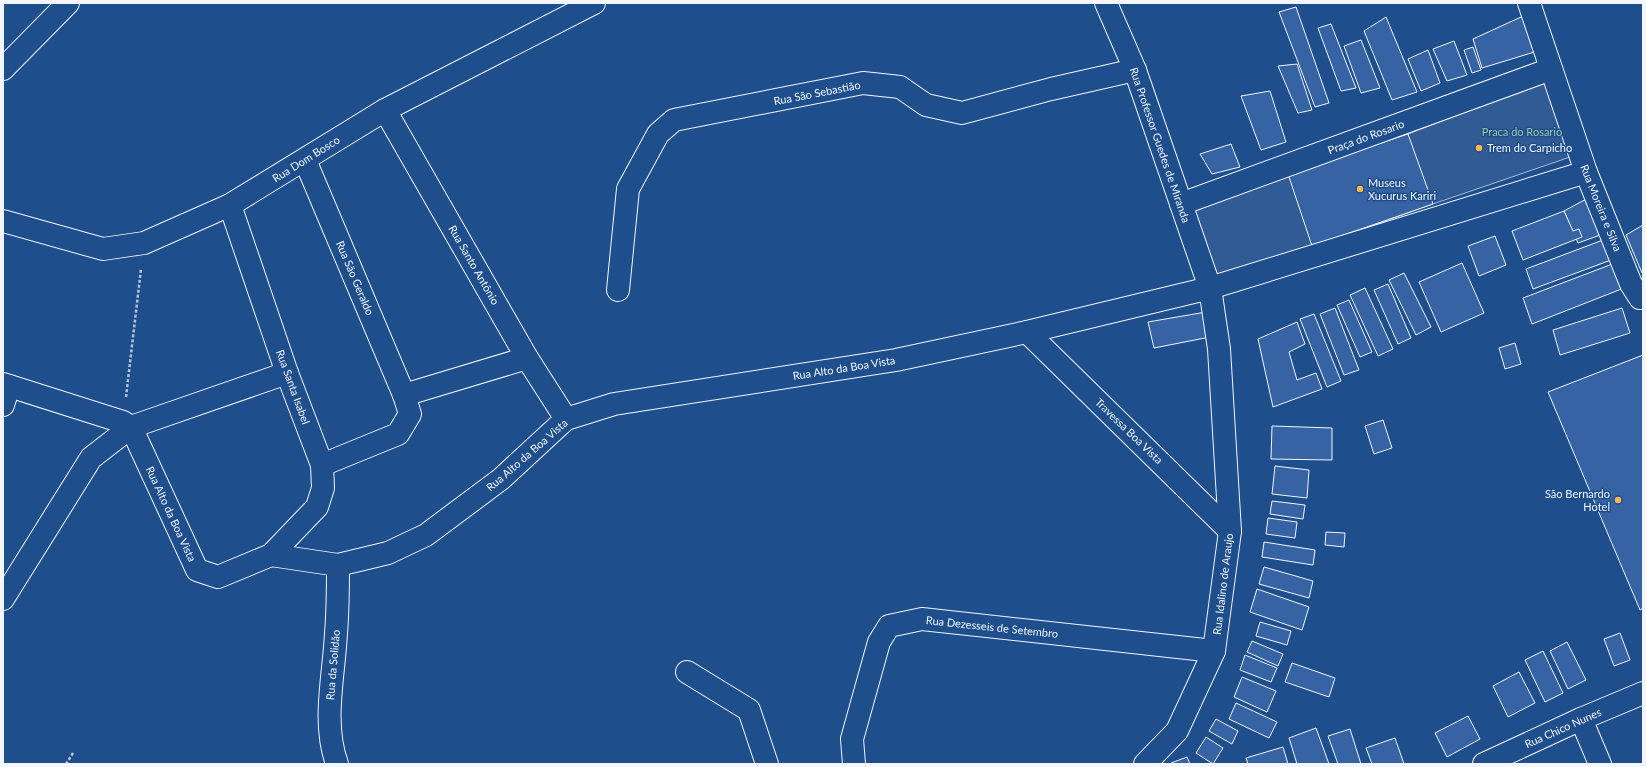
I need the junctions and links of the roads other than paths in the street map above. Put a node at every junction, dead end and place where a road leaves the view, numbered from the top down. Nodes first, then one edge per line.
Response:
1 (68, 3) edge
2 (594, 3) edge
3 (1106, 3) edge
4 (1529, 3) edge
5 (3, 69) edge
6 (1551, 69) junction
7 (1135, 70) junction
8 (385, 110) junction
9 (305, 160) junction
10 (1586, 172) junction
11 (1181, 204) junction
12 (230, 205) junction
13 (3, 221) edge
14 (1210, 288) junction
15 (618, 290) dead end
16 (1642, 298) edge
17 (1027, 332) junction
18 (527, 358) junction
19 (287, 373) junction
20 (5, 392) edge
21 (404, 395) junction
22 (566, 419) junction
23 (127, 425) junction
24 (322, 465) junction
25 (1230, 531) junction
26 (271, 554) junction
27 (338, 565) junction
28 (3, 599) edge
29 (1214, 650) junction
30 (687, 672) dead end
31 (1643, 693) edge
32 (1582, 719) junction
33 (337, 764) edge
34 (766, 764) edge
35 (854, 764) edge
36 (1145, 764) edge
37 (1484, 764) edge
38 (1600, 764) edge

1 - 5 street
2 - 8 street, Rua Dom Bosco
3 - 7 street, Rua Professor Guedes de Miranda
4 - 6 street, Rua Moreira e Silva
6 - 10 street, Rua Moreira e Silva
6 - 11 street, Praça do Rosario
7 - 11 street, Rua Professor Guedes de Miranda
7 - 15 street, Rua São Sebastião
8 - 9 street, Rua Dom Bosco
8 - 18 street, Rua Santo Antônio
9 - 12 street, Rua Dom Bosco
9 - 21 street, Rua São Geraldo
10 - 14 street
10 - 16 street, Rua Moreira e Silva
11 - 14 street, Rua Professor Guedes de Miranda
12 - 13 street, Rua Dom Bosco
12 - 19 street, Rua Santa Isabel
14 - 17 street, Rua Alto da Boa Vista
14 - 25 street, Rua Idalino de Araujo
17 - 22 street, Rua Alto da Boa Vista
17 - 25 street, Travessa Boa Vista
18 - 21 street
18 - 22 street, Rua Santo Antônio
19 - 23 street
19 - 24 street, Rua Santa Isabel
20 - 23 street
21 - 24 street, Rua São Geraldo
22 - 27 street, Rua Alto da Boa Vista
23 - 26 street, Rua Alto da Boa Vista
23 - 28 street
24 - 26 street, Rua Santa Isabel
25 - 29 street, Rua Idalino de Araujo
26 - 27 street, Rua Alto da Boa Vista
27 - 33 street, Rua da Solidão
29 - 35 street, Rua Dezesseis de Setembro
29 - 36 street, Rua Idalino de Araujo
30 - 34 street
31 - 32 street, Rua Chico Nunes
32 - 37 street, Rua Chico Nunes
32 - 38 street

